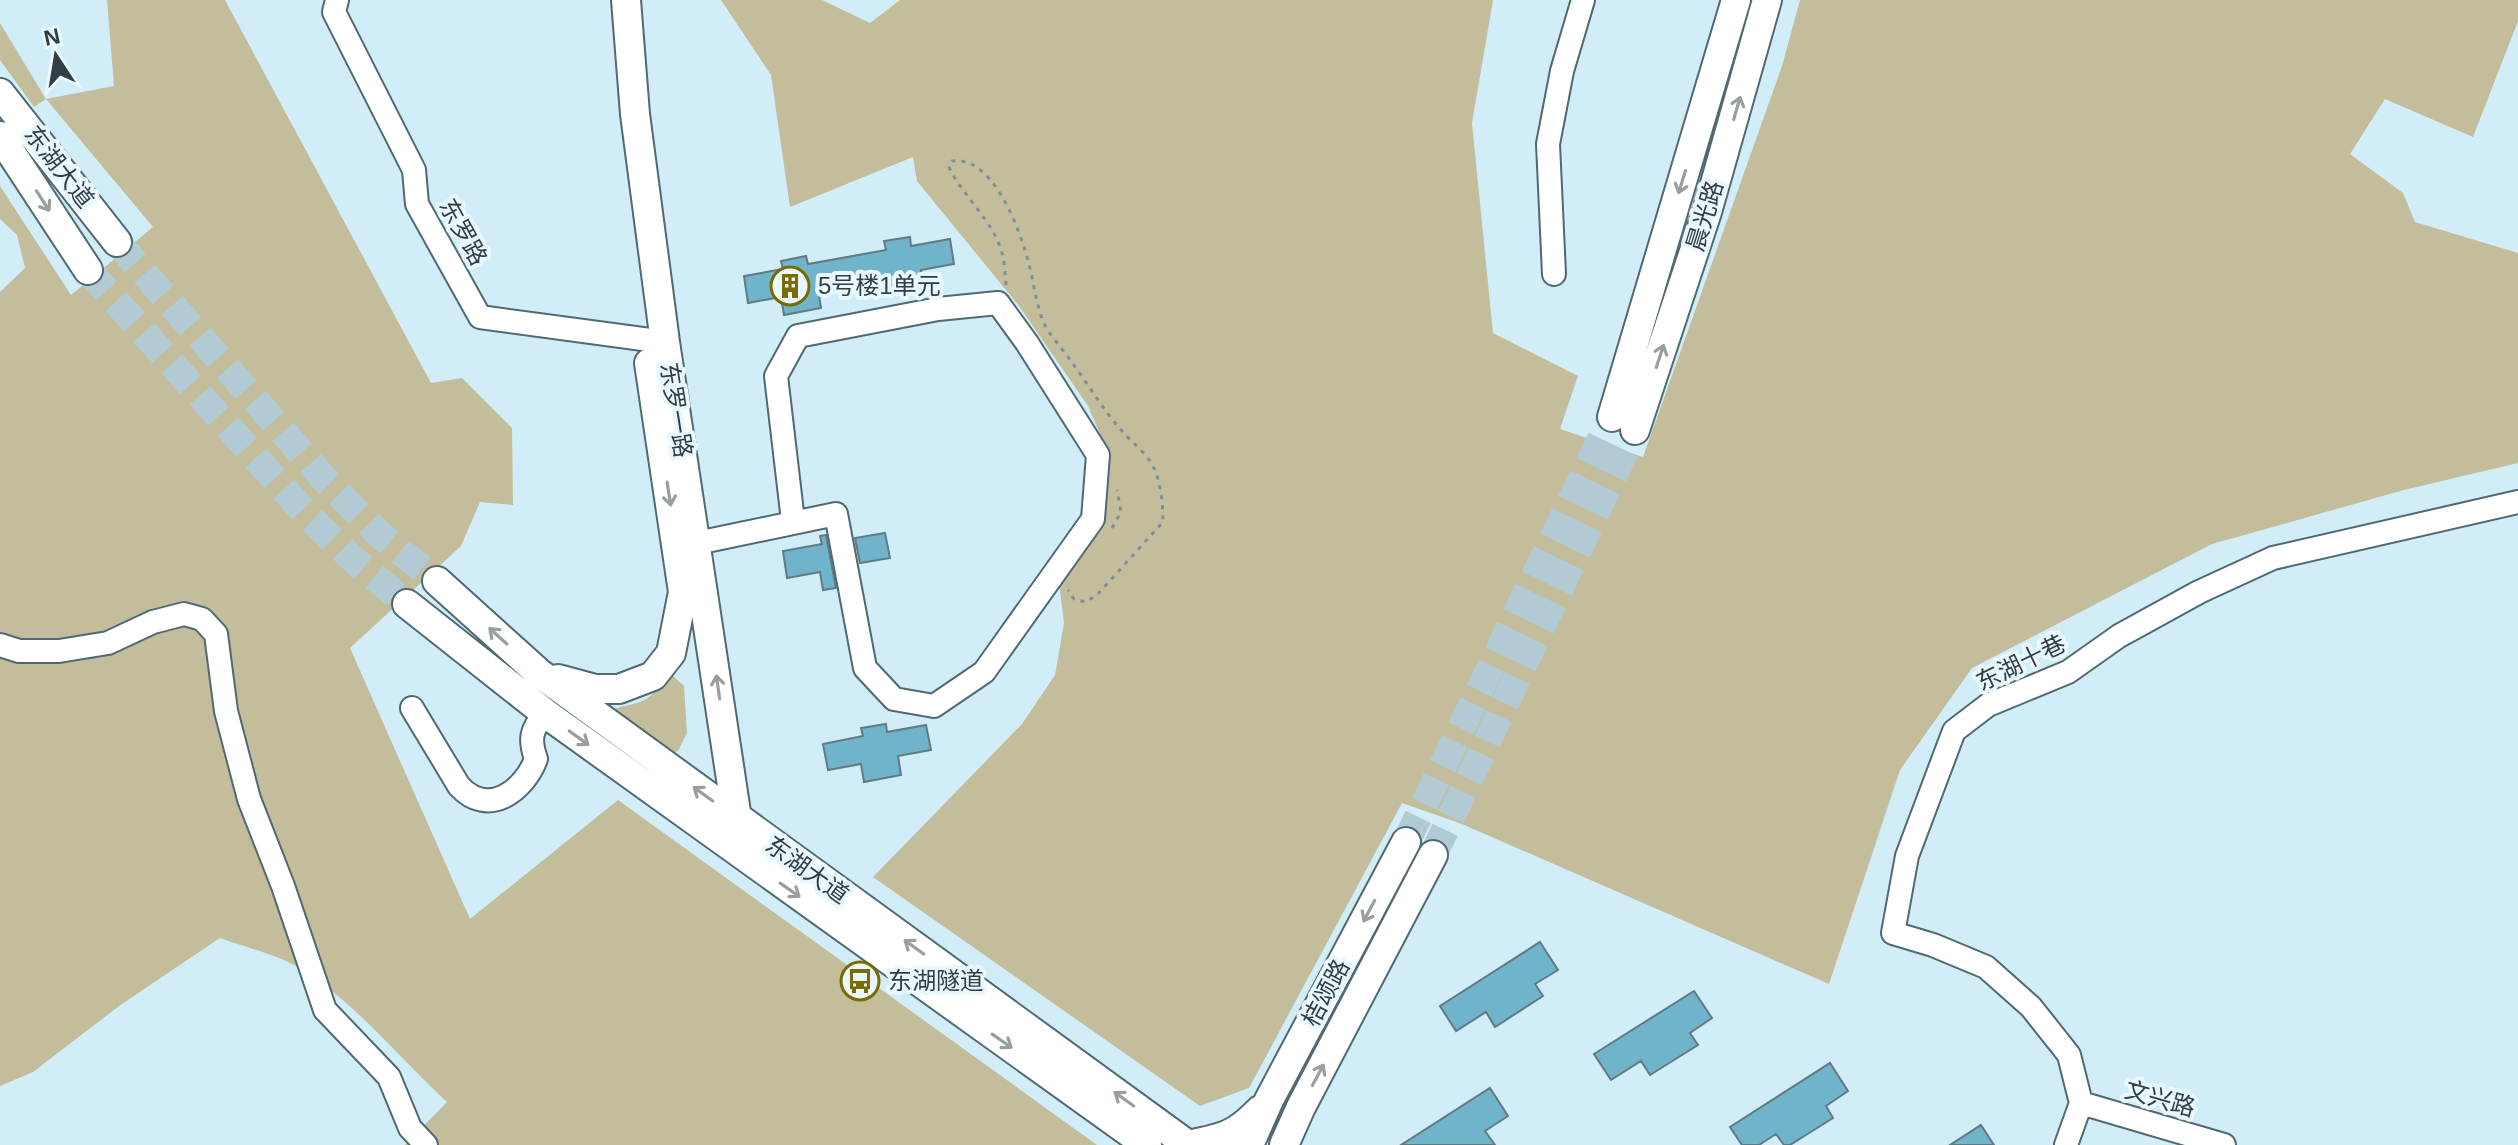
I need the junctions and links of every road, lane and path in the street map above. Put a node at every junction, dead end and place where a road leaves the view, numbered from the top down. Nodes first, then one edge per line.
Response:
1 (337, 0) edge
2 (610, 0) edge
3 (626, 0) edge
4 (1583, 0) edge
5 (1736, 0) edge
6 (1767, 0) edge
7 (0, 93) edge
8 (0, 136) edge
9 (117, 242) tunnel mouth
10 (88, 270) tunnel mouth
11 (1554, 274) dead end
12 (655, 341) junction
13 (2518, 502) edge
14 (793, 521) junction
15 (697, 543) junction
16 (437, 581) tunnel mouth
17 (407, 604) tunnel mouth
18 (0, 645) edge
19 (539, 673) junction
20 (412, 708) dead end
21 (545, 713) junction
22 (737, 819) junction
23 (1406, 842) tunnel mouth
24 (1433, 855) tunnel mouth
25 (1269, 1100) junction
26 (2081, 1103) junction
27 (1301, 1107) junction
28 (426, 1145) edge
29 (1147, 1145) edge
30 (1188, 1145) edge
31 (1249, 1145) edge
32 (1284, 1145) edge
33 (1297, 1145) edge
34 (2066, 1145) edge
35 (2224, 1145) edge

1 - 12 street, 东罗路
2 - 12 main road, 东罗一路
3 - 12 main road, 东罗一路
4 - 11 street
5 -> 6 main road, 晨光路
7 - 9 main road, 东湖大道
8 -> 10 main road, 东湖大道
12 - 15 main road, 东罗一路
12 -> 19 main road, 东罗一路
13 - 26 street, 东湖十巷
14 - 14 street
14 - 15 street
22 -> 15 main road, 东罗一路
19 -> 16 main road, 东湖大道
17 - 21 main road, 东湖大道
18 - 28 street
22 -> 19 main road, 东湖大道
20 - 21 street
21 -> 29 main road, 东湖大道
30 -> 22 main road, 东湖大道
23 -> 25 main road, 桔颂路
27 -> 24 main road, 桔颂路
25 - 30 main road
25 - 31 main road, 桔颂路
26 - 34 street
26 - 35 street, 文兴路
27 - 32 main road, 桔颂路
27 - 33 main road

